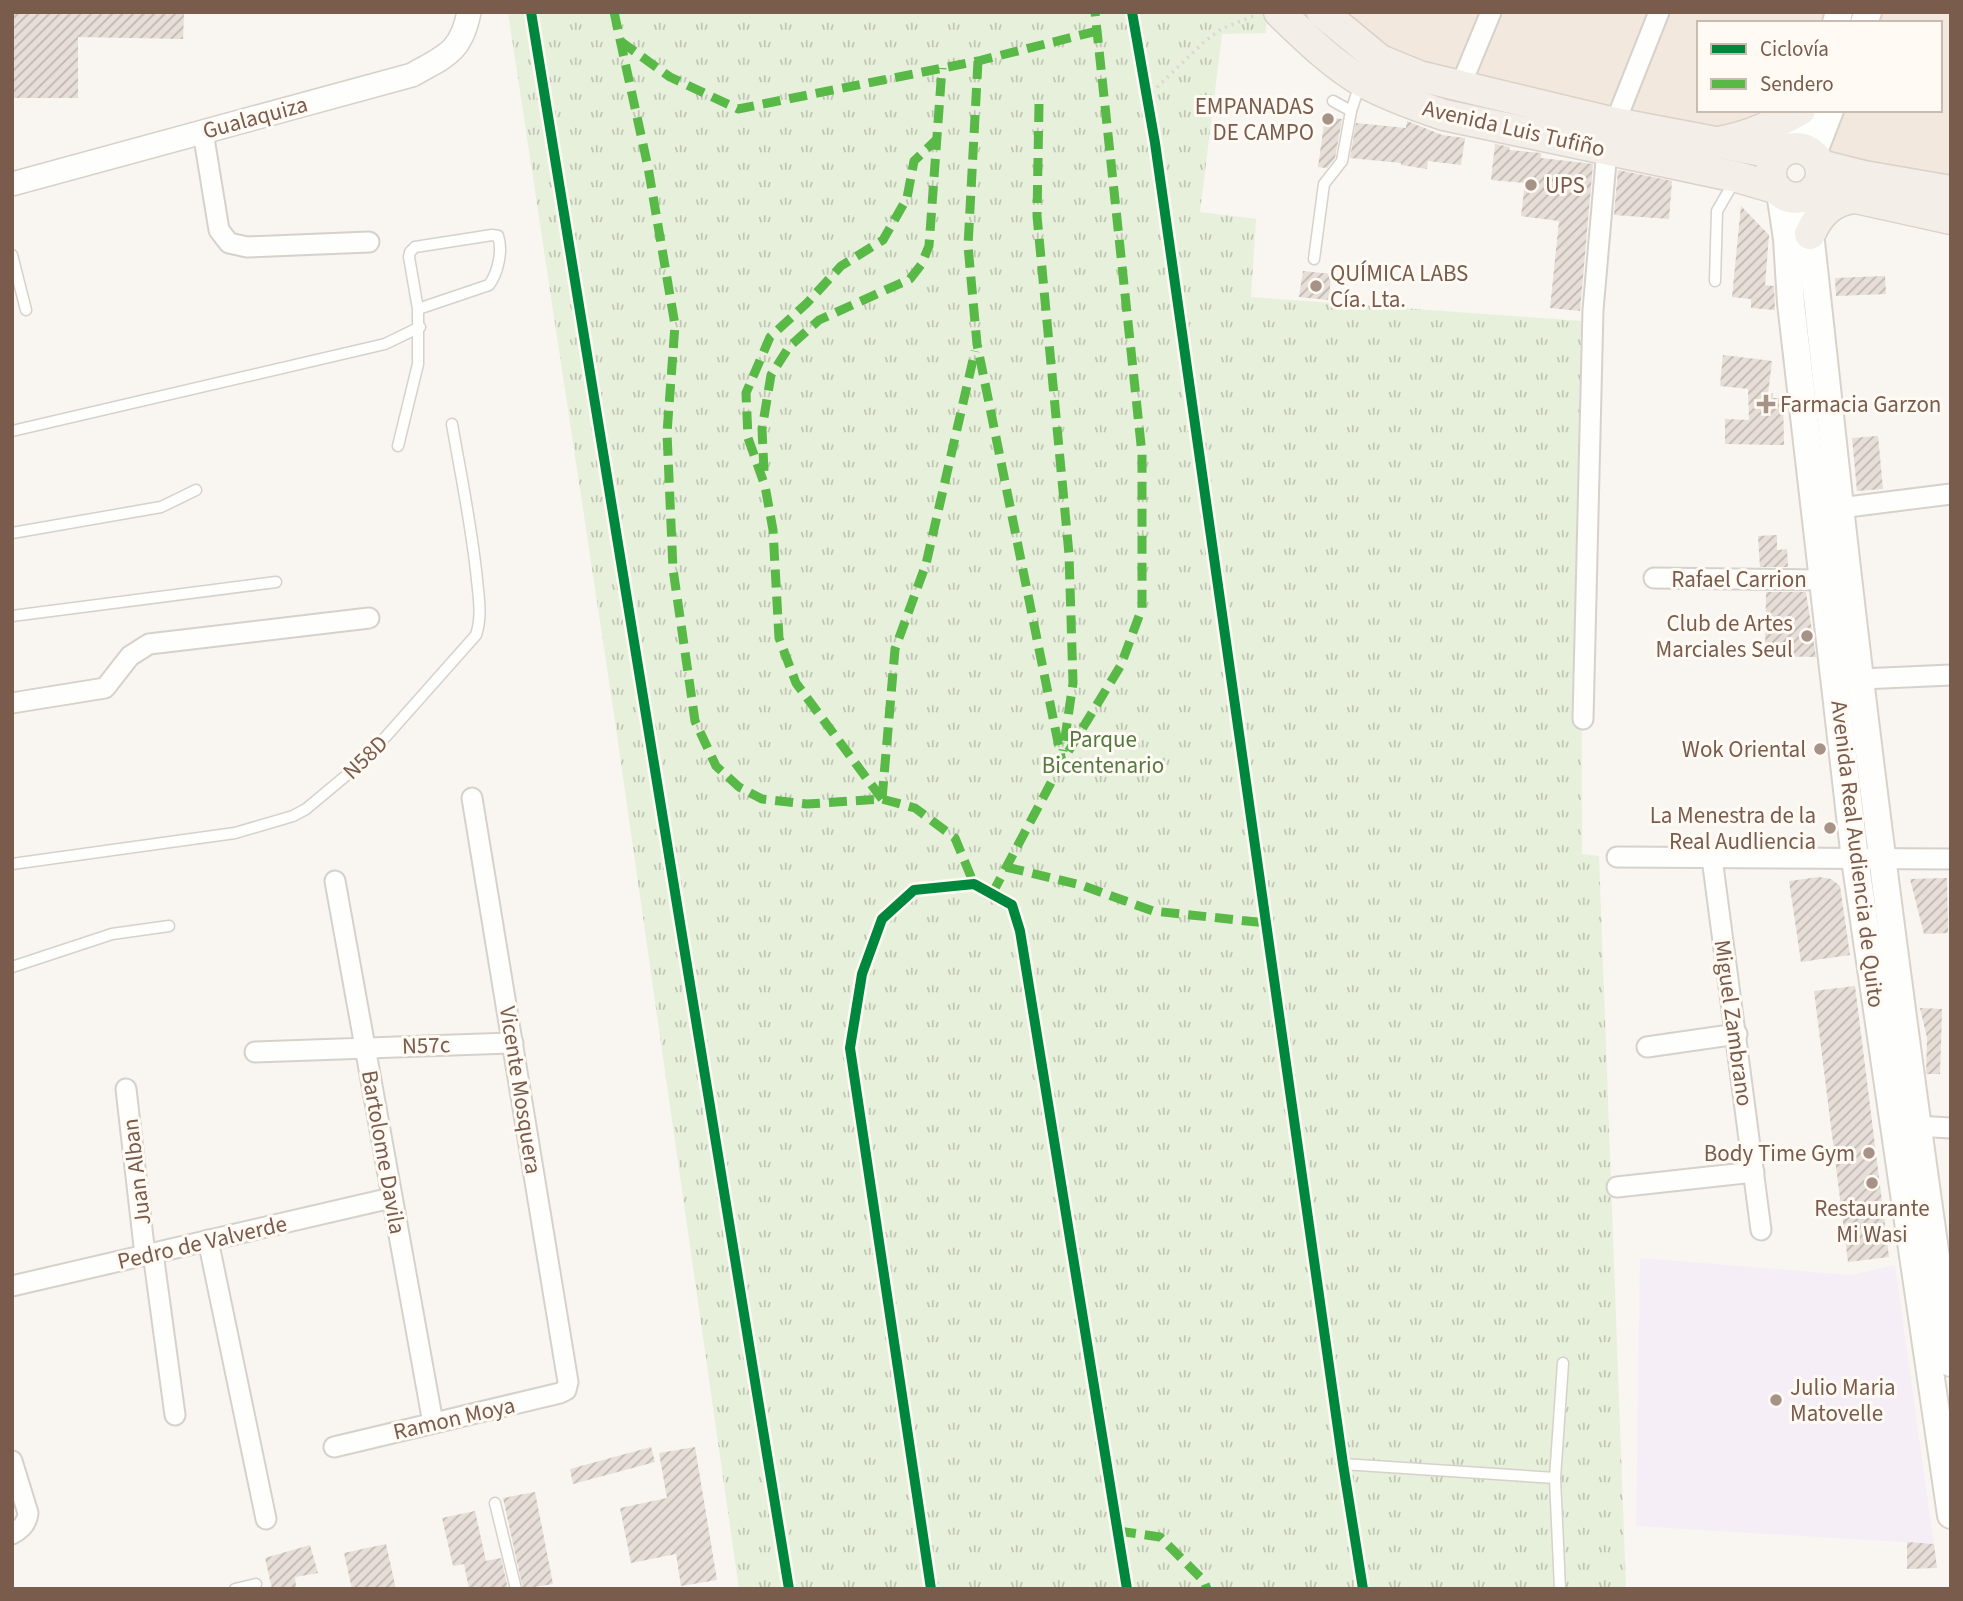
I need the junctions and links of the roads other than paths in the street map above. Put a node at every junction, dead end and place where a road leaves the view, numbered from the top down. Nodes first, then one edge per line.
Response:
1 (469, 12) edge
2 (1279, 12) edge
3 (1491, 12) edge
4 (1659, 12) edge
5 (1325, 14) edge
6 (1361, 81) junction
7 (1460, 87) junction
8 (1333, 102) dead end
9 (1351, 111) junction
10 (1798, 112) edge
11 (1802, 112) edge
12 (1829, 112) edge
13 (1530, 119) junction
14 (203, 132) junction
15 (1611, 137) junction
16 (1713, 143) junction
17 (1797, 173) junction
18 (1737, 177) junction
19 (12, 184) edge
20 (1951, 191) edge
21 (1855, 198) junction
22 (1951, 219) edge
23 (1810, 234) junction
24 (369, 242) dead end
25 (12, 255) edge
26 (1314, 259) dead end
27 (1715, 281) dead end
28 (418, 309) junction
29 (26, 310) dead end
30 (420, 327) junction
31 (452, 424) dead end
32 (12, 431) edge
33 (398, 446) dead end
34 (196, 490) dead end
35 (1951, 494) edge
36 (1840, 508) junction
37 (12, 533) edge
38 (1654, 578) dead end
39 (1825, 580) junction
40 (276, 582) dead end
41 (12, 616) edge
42 (369, 618) dead end
43 (1951, 675) edge
44 (1861, 679) junction
45 (12, 702) edge
46 (1583, 719) dead end
47 (472, 798) dead end
48 (1617, 856) dead end
49 (1712, 858) junction
50 (1882, 858) junction
51 (1855, 859) junction
52 (1951, 859) edge
53 (12, 864) edge
54 (335, 881) dead end
55 (169, 926) dead end
56 (12, 967) edge
57 (1737, 1034) junction
58 (513, 1043) junction
59 (366, 1047) junction
60 (1647, 1047) dead end
61 (255, 1052) dead end
62 (126, 1088) dead end
63 (1916, 1126) junction
64 (1951, 1128) edge
65 (1754, 1172) junction
66 (1617, 1186) dead end
67 (391, 1198) junction
68 (1761, 1230) dead end
69 (208, 1240) junction
70 (149, 1254) junction
71 (1944, 1265) edge
72 (12, 1286) edge
73 (1563, 1363) dead end
74 (1951, 1363) edge
75 (568, 1382) joint
76 (175, 1415) dead end
77 (433, 1423) junction
78 (334, 1447) dead end
79 (1343, 1464) dead end
80 (13, 1465) edge
81 (1555, 1478) junction
82 (495, 1503) dead end
83 (1951, 1515) edge
84 (266, 1519) dead end
85 (12, 1534) edge
86 (256, 1584) dead end
87 (236, 1589) edge
88 (516, 1589) edge
89 (1560, 1589) edge

1 - 14 street, Gualaquiza
2 - 6 main road, Avenida Luis Tufiño
3 - 7 street
4 - 15 street
5 - 7 main road, Avenida Luis Tufiño
6 - 9 lane
6 - 13 main road, Avenida Luis Tufiño
7 - 13 main road, Avenida Luis Tufiño
8 - 9 lane
9 - 26 lane
10 - 16 main road
11 - 17 main road
12 - 17 main road, Avenida Real Audiencia de Quito
13 - 15 main road, Avenida Luis Tufiño
14 - 19 street, Gualaquiza
14 - 24 street
15 - 16 main road, Avenida Luis Tufiño
15 - 18 main road, Avenida Luis Tufiño
15 - 46 street
16 - 17 main road, Avenida Luis Tufiño
17 - 18 main road, Avenida Luis Tufiño
17 - 20 main road, Avenida Luis Tufiño
17 - 21 main road, Avenida Luis Tufiño
17 - 23 main road, Avenida Real Audiencia de Quito
17 - 39 main road, Avenida Real Audiencia de Quito
18 - 27 lane
21 - 22 main road, Avenida Luis Tufiño
21 - 23 main road
23 - 36 main road, Avenida Real Audiencia de Quito
25 - 29 lane
28 - 28 lane
28 - 30 lane
30 - 32 lane
30 - 33 lane
31 - 53 lane, N58D
34 - 37 lane
35 - 36 street
36 - 44 main road, Avenida Real Audiencia de Quito
38 - 39 street, Rafael Carrion
39 - 51 main road, Avenida Real Audiencia de Quito
40 - 41 lane
42 - 45 street
43 - 44 street
44 - 50 main road, Avenida Real Audiencia de Quito
47 - 58 street, Vicente Mosquera
48 - 49 street
49 - 51 street
49 - 57 street, Miguel Zambrano
50 - 51 street
50 - 52 street
50 - 63 main road, Avenida Real Audiencia de Quito
51 - 83 main road, Avenida Real Audiencia de Quito
54 - 59 street, Bartolome Davila
55 - 56 lane
57 - 60 street
57 - 65 street, Miguel Zambrano
58 - 59 street, N57c
58 - 75 street, Vicente Mosquera
59 - 61 street, N57c
59 - 67 street, Bartolome Davila
62 - 70 street, Juan Alban
63 - 64 street
63 - 71 main road, Avenida Real Audiencia de Quito
65 - 66 street
65 - 68 street, Miguel Zambrano
67 - 69 street, Pedro de Valverde
67 - 77 street, Bartolome Davila
69 - 70 street, Pedro de Valverde
69 - 84 street
70 - 72 street, Pedro de Valverde
70 - 76 street, Juan Alban
71 - 74 main road, Avenida Real Audiencia de Quito
73 - 81 lane
75 - 77 street, Ramon Moya
77 - 78 street, Ramon Moya
79 - 81 lane
80 - 85 street
81 - 89 lane
82 - 88 lane
86 - 87 lane

